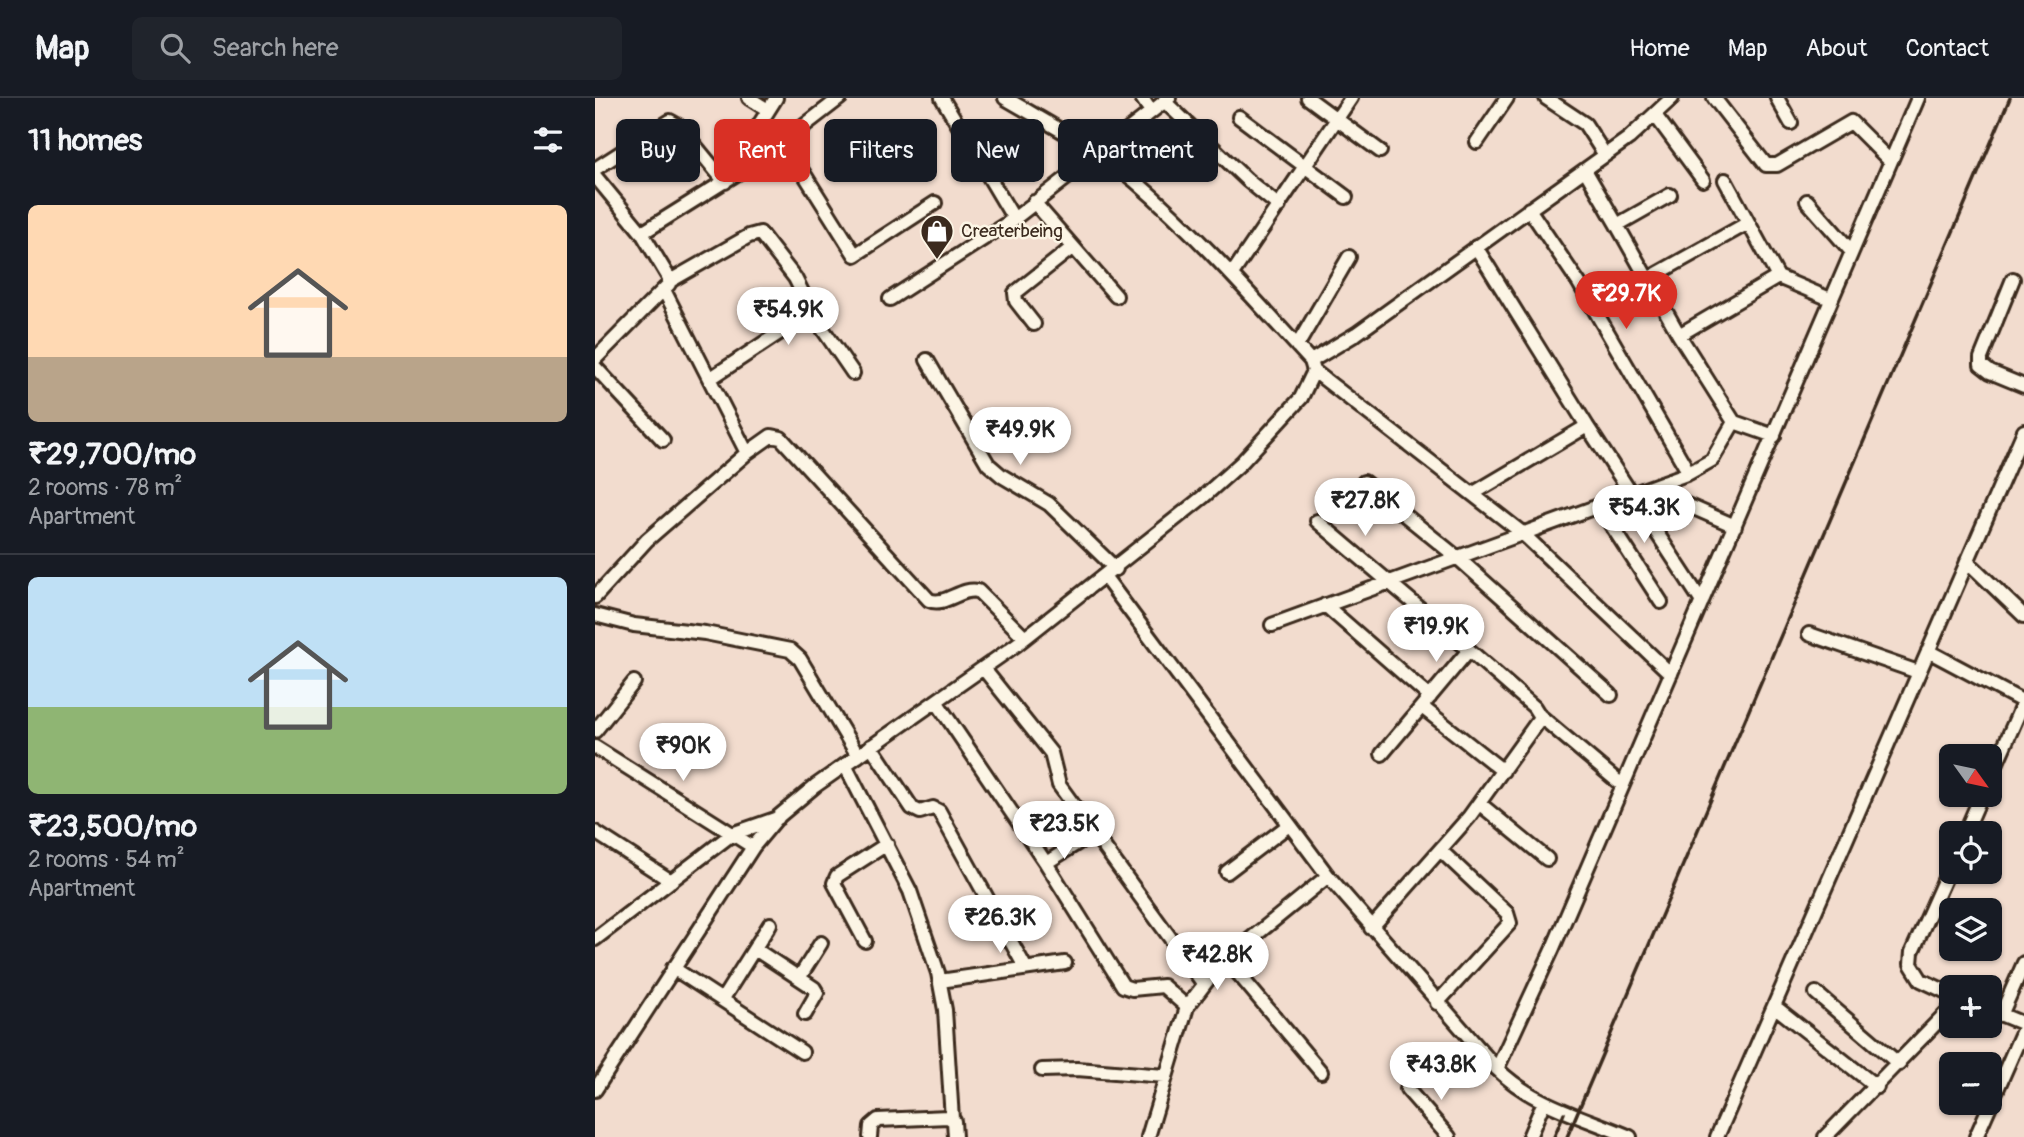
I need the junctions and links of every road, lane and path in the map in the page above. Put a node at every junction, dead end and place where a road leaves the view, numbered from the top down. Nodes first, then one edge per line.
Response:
1 (749, 98) edge
2 (776, 98) edge
3 (840, 98) edge
4 (942, 98) edge
5 (1005, 98) edge
6 (1142, 98) edge
7 (1308, 98) edge
8 (1351, 98) edge
9 (1507, 98) edge
10 (1546, 98) edge
11 (1672, 98) edge
12 (1714, 98) edge
13 (1918, 98) edge
14 (1166, 99) edge
15 (1778, 99) edge
16 (768, 110) junction
17 (1150, 110) junction
18 (1655, 115) junction
19 (1239, 117) dead end
20 (762, 119) edge
21 (1138, 119) edge
22 (1337, 120) junction
23 (810, 122) edge
24 (1791, 123) dead end
25 (1058, 129) edge
26 (1477, 142) dead end
27 (1380, 151) dead end
28 (1605, 155) junction
29 (1890, 161) junction
30 (1306, 164) junction
31 (595, 169) edge
32 (714, 169) edge
33 (1585, 170) junction
34 (595, 176) edge
35 (1703, 180) dead end
36 (1724, 180) dead end
37 (725, 182) edge
38 (809, 182) edge
39 (1059, 182) edge
40 (1136, 182) edge
41 (1670, 195) dead end
42 (1346, 197) dead end
43 (1808, 201) dead end
44 (1034, 202) junction
45 (935, 203) dead end
46 (1279, 205) junction
47 (1529, 209) junction
48 (1014, 219) junction
49 (1748, 223) junction
50 (1617, 225) junction
51 (642, 233) junction
52 (1073, 247) junction
53 (1476, 247) junction
54 (1851, 251) junction
55 (1349, 257) dead end
56 (1232, 274) junction
57 (1778, 277) junction
58 (2013, 279) dead end
59 (1646, 280) junction
60 (667, 285) junction
61 (1116, 296) dead end
62 (890, 299) dead end
63 (1830, 299) junction
64 (813, 313) junction
65 (1034, 324) dead end
66 (1679, 335) junction
67 (1297, 346) junction
68 (595, 359) edge
69 (927, 360) dead end
70 (595, 366) edge
71 (1313, 366) junction
72 (853, 373) dead end
73 (711, 378) junction
74 (2024, 386) edge
75 (1734, 422) junction
76 (1587, 426) junction
77 (2024, 431) edge
78 (1774, 436) junction
79 (663, 440) dead end
80 (747, 453) junction
81 (1689, 473) junction
82 (1364, 482) dead end
83 (1664, 482) junction
84 (1475, 493) junction
85 (1630, 494) junction
86 (1599, 506) junction
87 (1317, 521) dead end
88 (1735, 526) junction
89 (1521, 532) junction
90 (1458, 558) junction
91 (1967, 561) junction
92 (1110, 572) junction
93 (1391, 581) junction
94 (595, 597) edge
95 (1661, 602) dead end
96 (1702, 602) junction
97 (1325, 605) junction
98 (595, 615) edge
99 (2024, 616) edge
100 (1272, 625) dead end
101 (1809, 634) dead end
102 (1025, 638) junction
103 (1469, 650) junction
104 (1928, 650) junction
105 (983, 668) junction
106 (1918, 672) junction
107 (1671, 674) junction
108 (634, 682) dead end
109 (1611, 695) dead end
110 (936, 701) junction
111 (1426, 702) junction
112 (2024, 702) edge
113 (1539, 715) junction
114 (595, 732) edge
115 (871, 746) junction
116 (595, 747) edge
117 (2002, 751) edge
118 (1382, 754) dead end
119 (858, 756) junction
120 (845, 765) junction
121 (1503, 771) junction
122 (1622, 785) junction
123 (1480, 804) junction
124 (778, 817) junction
125 (1289, 825) junction
126 (732, 834) junction
127 (1092, 834) junction
128 (597, 837) edge
129 (887, 844) junction
130 (753, 847) junction
131 (1440, 850) junction
132 (1547, 859) dead end
133 (1046, 863) junction
134 (1227, 872) dead end
135 (1328, 876) junction
136 (671, 881) junction
137 (1942, 884) edge
138 (771, 924) dead end
139 (1371, 928) junction
140 (595, 939) edge
141 (866, 941) dead end
142 (821, 943) dead end
143 (755, 949) junction
144 (1226, 959) junction
145 (1065, 963) dead end
146 (2024, 964) edge
147 (1025, 967) junction
148 (673, 968) junction
149 (799, 978) junction
150 (940, 981) junction
151 (1203, 983) junction
152 (1939, 988) edge
153 (1816, 993) dead end
154 (722, 1000) junction
155 (2002, 1001) edge
156 (1437, 1003) junction
157 (1774, 1006) junction
158 (1187, 1007) junction
159 (805, 1014) dead end
160 (2002, 1016) edge
161 (1939, 1021) edge
162 (2024, 1026) edge
163 (802, 1052) dead end
164 (1899, 1064) junction
165 (1497, 1069) junction
166 (1042, 1070) dead end
167 (1321, 1072) dead end
168 (1165, 1076) junction
169 (1877, 1087) junction
170 (1407, 1089) dead end
171 (595, 1090) edge
172 (1543, 1104) junction
173 (952, 1119) junction
174 (1616, 1134) edge
175 (870, 1137) edge
176 (955, 1137) edge
177 (1148, 1137) edge
178 (1450, 1137) edge
179 (1529, 1137) edge
180 (1630, 1137) edge
181 (1717, 1137) edge
182 (1825, 1137) edge
183 (1976, 1137) edge

1 - 16 street
2 - 16 street
3 - 23 street
4 - 48 street
5 - 25 street
6 - 17 street
7 - 22 street
8 - 22 street
9 - 26 street
10 - 28 street
11 - 18 street
12 - 29 street
13 - 29 street
14 - 17 street
14 - 46 street
15 - 24 street
16 - 20 street
17 - 21 street
18 - 28 street
18 - 35 street
19 - 30 street
22 - 27 street
22 - 30 street
28 - 33 street
29 - 54 street
30 - 42 street
30 - 46 street
31 - 32 street
33 - 47 street
33 - 50 street
34 - 51 street
36 - 49 street
37 - 51 street
38 - 45 street
39 - 44 street
40 - 56 street
41 - 50 street
43 - 54 street
44 - 48 street
44 - 52 street
46 - 56 street
47 - 53 street
47 - 81 street
48 - 62 street
49 - 57 street
49 - 59 street
50 - 59 street
51 - 60 street
52 - 61 street
52 - 65 street
53 - 71 street
53 - 76 street
54 - 63 street
55 - 67 street
56 - 67 street
57 - 63 street
57 - 66 street
58 - 74 street
59 - 66 street
60 - 64 street
60 - 68 street
60 - 73 street
63 - 78 street
64 - 72 street
64 - 73 street
66 - 75 street
67 - 71 street
69 - 92 street
70 - 79 street
71 - 84 street
71 - 92 street
73 - 80 street
75 - 78 street
75 - 81 street
76 - 84 street
76 - 85 street
77 - 91 street
78 - 88 street
80 - 94 street
80 - 102 street
81 - 83 street
82 - 90 street
83 - 85 street
83 - 88 street
84 - 89 street
85 - 86 street
85 - 96 street
86 - 89 street
86 - 95 street
87 - 93 street
88 - 96 street
89 - 90 street
89 - 107 street
90 - 93 street
90 - 109 street
91 - 99 street
91 - 104 street
92 - 102 street
92 - 125 street
93 - 97 street
93 - 103 street
96 - 107 street
97 - 100 street
97 - 111 street
98 - 119 street
101 - 106 street
102 - 105 street
103 - 111 street
103 - 113 street
104 - 106 street
104 - 112 street
105 - 110 street
105 - 127 street
106 - 157 street
107 - 122 street
108 - 114 street
110 - 115 street
110 - 133 street
111 - 118 street
111 - 121 street
112 - 117 street
113 - 121 street
113 - 122 street
115 - 119 street
115 - 147 street
116 - 126 street
119 - 120 street
120 - 124 street
120 - 129 street
121 - 123 street
122 - 165 street
123 - 131 street
123 - 132 street
124 - 126 street
124 - 130 street
125 - 134 street
125 - 135 street
126 - 130 street
126 - 136 street
127 - 133 street
127 - 151 street
128 - 136 street
129 - 141 street
129 - 150 street
130 - 148 street
131 - 139 street
131 - 156 street
133 - 158 street
135 - 139 street
135 - 144 street
136 - 140 street
137 - 152 street
138 - 143 street
139 - 156 street
142 - 149 street
143 - 149 street
143 - 154 street
144 - 151 street
144 - 167 street
145 - 147 street
146 - 155 street
147 - 150 street
148 - 154 street
148 - 171 street
149 - 159 street
150 - 173 street
151 - 158 street
153 - 164 street
154 - 163 street
156 - 165 street
157 - 169 street
157 - 181 street
158 - 168 street
160 - 162 street
161 - 164 street
162 - 183 street
164 - 169 street
165 - 172 street
166 - 168 street
168 - 177 street
169 - 182 street
170 - 178 street
172 - 174 street
172 - 179 street
173 - 175 street
173 - 176 street
174 - 180 street

